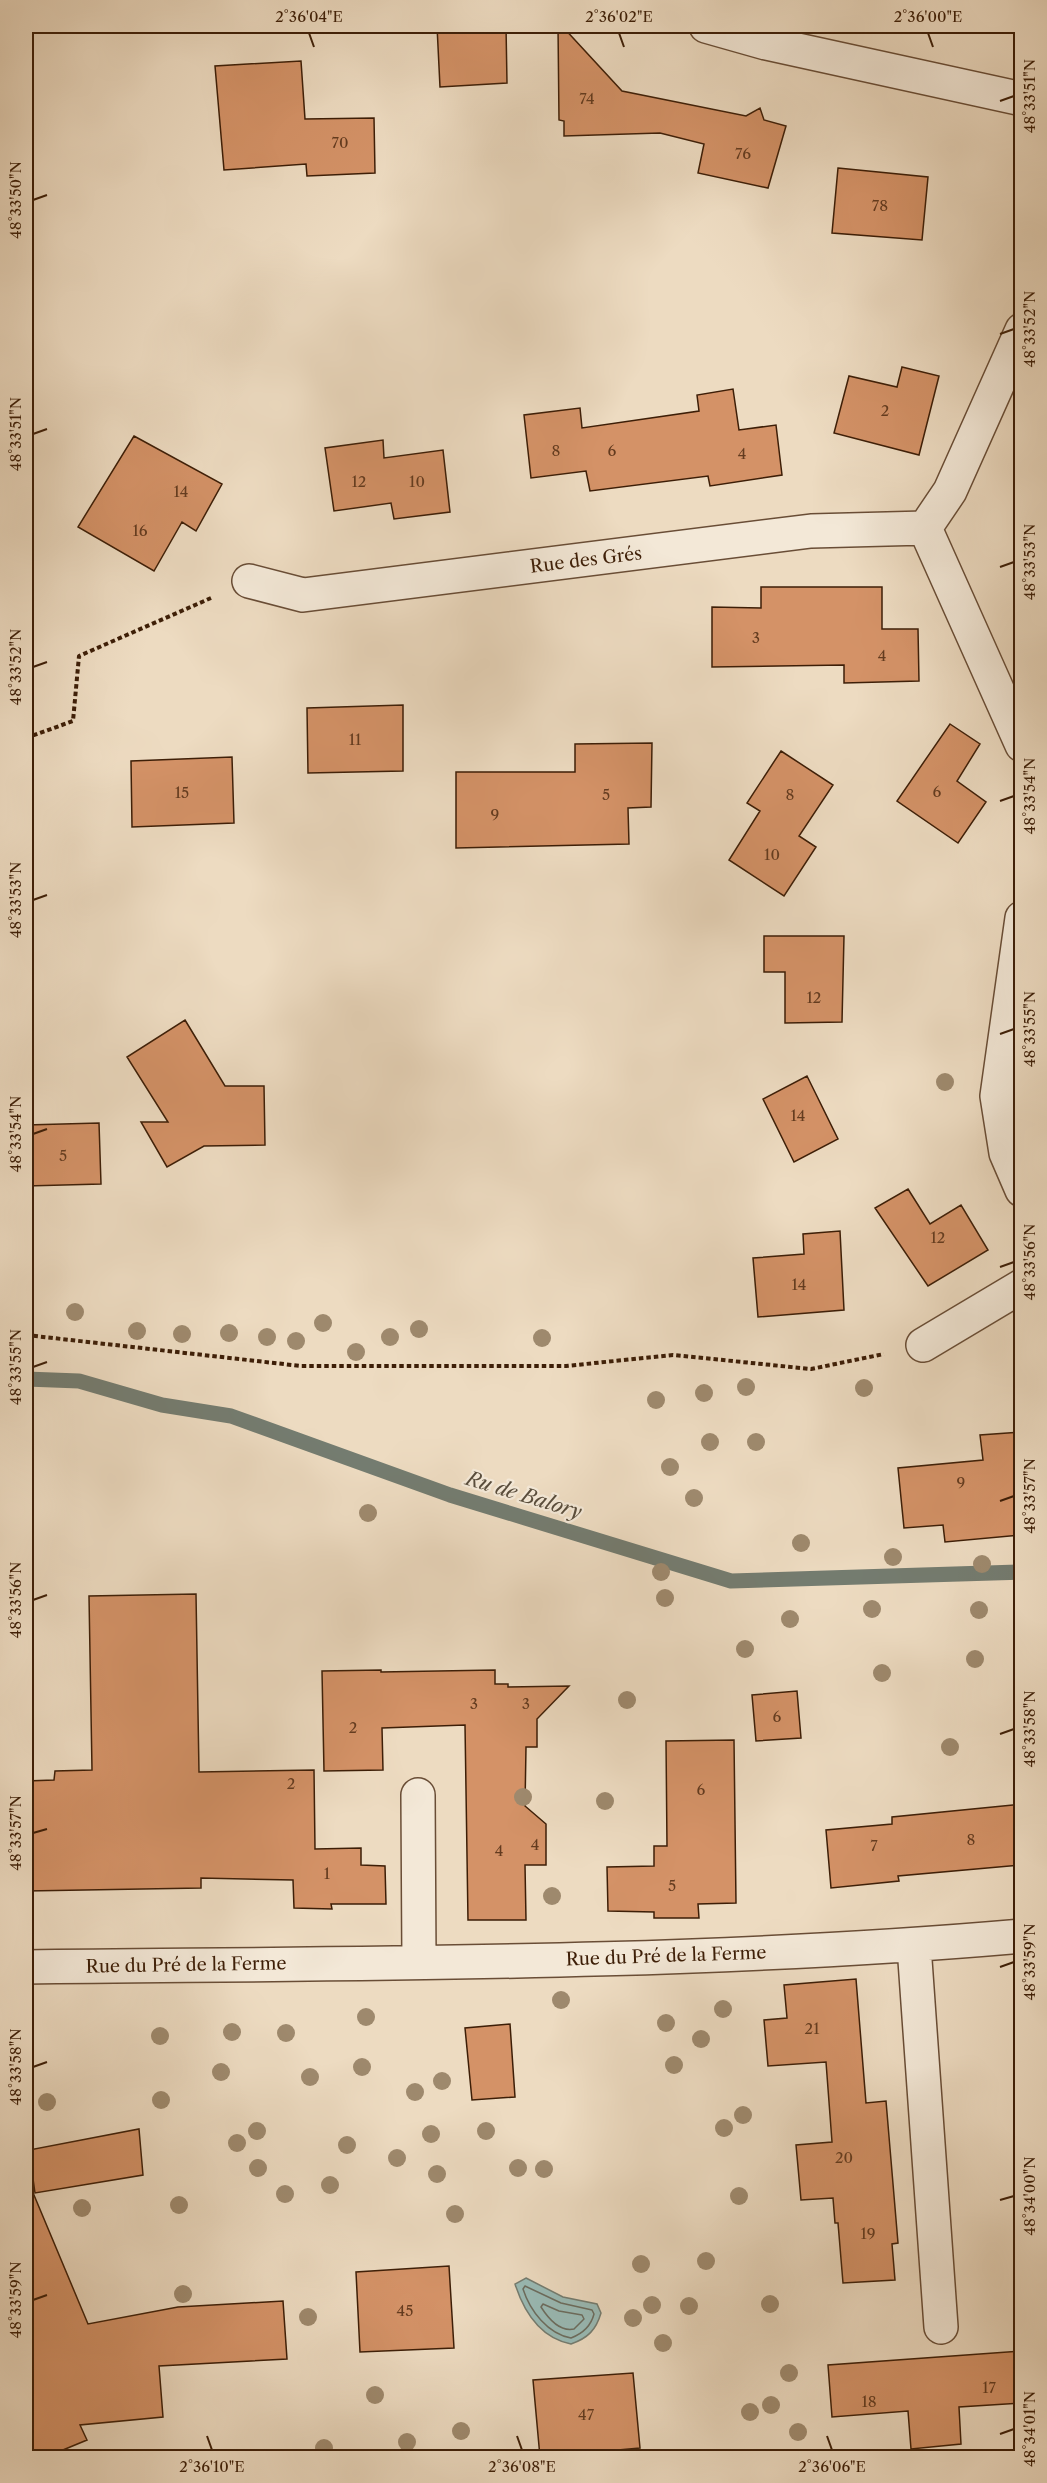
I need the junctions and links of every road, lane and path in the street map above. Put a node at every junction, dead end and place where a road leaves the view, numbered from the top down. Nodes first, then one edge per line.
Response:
1 (706, 26) edge
2 (1022, 99) edge
3 (1022, 330) edge
4 (926, 528) junction
5 (249, 581) joint
6 (26, 738) edge
7 (1022, 745) edge
8 (1022, 918) edge
9 (1022, 1190) edge
10 (1022, 1286) edge
11 (26, 1335) edge
12 (922, 1346) joint
13 (418, 1795) dead end
14 (1022, 1936) edge
15 (914, 1946) junction
16 (419, 1962) junction
17 (26, 1967) edge
18 (941, 2328) dead end

1 - 2 street
3 - 4 street
4 - 5 street, Rue des Grés
4 - 7 street
5 - 6 path
8 - 9 street
10 - 12 street
11 - 12 path
13 - 16 street
14 - 15 street, Rue du Pré de la Ferme
15 - 16 street, Rue du Pré de la Ferme
15 - 18 street
16 - 17 street, Rue du Pré de la Ferme

